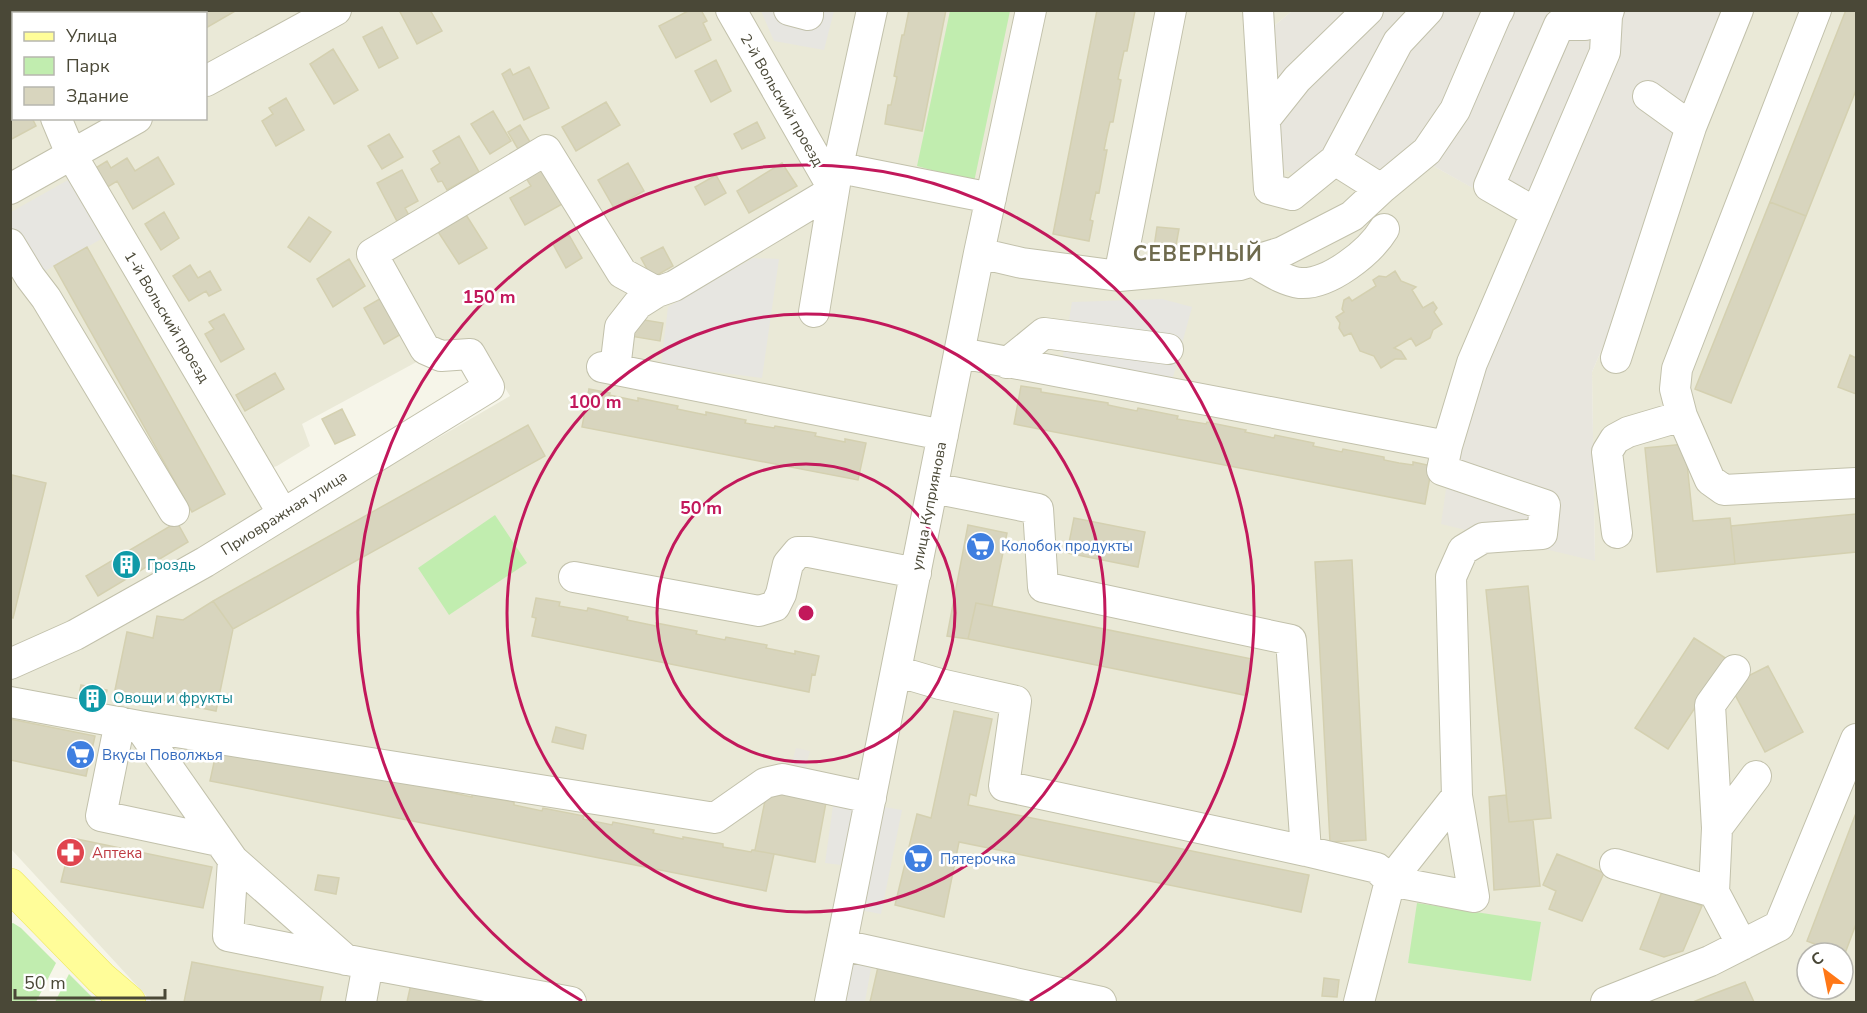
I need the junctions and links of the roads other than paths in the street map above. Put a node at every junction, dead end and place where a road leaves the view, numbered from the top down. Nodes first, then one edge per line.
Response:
1 (336, 10) edge
2 (730, 10) edge
3 (789, 10) edge
4 (808, 10) edge
5 (872, 10) edge
6 (1031, 10) edge
7 (1171, 10) edge
8 (1258, 10) edge
9 (1368, 10) edge
10 (1428, 10) edge
11 (1499, 10) edge
12 (1738, 10) edge
13 (1816, 10) edge
14 (1608, 13) edge
15 (207, 80) edge
16 (1648, 96) dead end
17 (1266, 118) junction
18 (57, 120) edge
19 (133, 120) edge
20 (1691, 128) junction
21 (71, 154) junction
22 (1335, 160) junction
23 (836, 178) junction
24 (10, 189) edge
25 (1381, 189) junction
26 (991, 198) junction
27 (1536, 213) junction
28 (1384, 229) dead end
29 (10, 244) edge
30 (979, 253) junction
31 (1252, 261) junction
32 (1119, 276) junction
33 (657, 292) junction
34 (814, 312) dead end
35 (1168, 349) dead end
36 (961, 352) junction
37 (1616, 358) dead end
38 (1007, 363) junction
39 (1682, 416) junction
40 (943, 435) junction
41 (1447, 446) junction
42 (1857, 483) edge
43 (933, 488) junction
44 (174, 511) dead end
45 (283, 514) junction
46 (1617, 533) dead end
47 (916, 573) junction
48 (574, 577) dead end
49 (10, 664) edge
50 (1735, 670) dead end
51 (896, 671) junction
52 (10, 702) edge
53 (130, 724) junction
54 (1857, 739) edge
55 (1756, 776) dead end
56 (1457, 796) junction
57 (871, 798) junction
58 (1717, 828) junction
59 (226, 850) junction
60 (1306, 851) junction
61 (1615, 864) dead end
62 (1390, 881) junction
63 (10, 885) edge
64 (1714, 892) junction
65 (842, 945) junction
66 (1742, 945) junction
67 (357, 962) junction
68 (129, 1002) edge
69 (360, 1002) edge
70 (571, 1002) edge
71 (830, 1002) edge
72 (1101, 1002) edge
73 (1359, 1002) edge
74 (1606, 1002) edge

1 - 15 street
2 - 23 street, 2-й Вольский проезд
3 - 4 street
5 - 23 street
6 - 26 street, улица Куприянова
7 - 32 street
8 - 17 street
9 - 17 street
10 - 22 street
11 - 25 street
12 - 20 street
13 - 39 street
14 - 27 street
14 - 27 street
16 - 20 street
17 - 22 street
18 - 21 street, 1-й Вольский проезд
19 - 21 street
20 - 37 street
21 - 24 street
21 - 45 street, 1-й Вольский проезд
22 - 25 street
23 - 26 street
23 - 33 street
23 - 34 street
25 - 31 street
26 - 30 street, улица Куприянова
27 - 41 street
28 - 31 street
29 - 44 street
30 - 32 street
30 - 36 street, улица Куприянова
31 - 32 street
33 - 40 street
33 - 45 street, Приовражная улица
35 - 38 street
36 - 38 street
36 - 40 street, улица Куприянова
38 - 41 street
39 - 42 street
39 - 46 street
40 - 43 street, улица Куприянова
41 - 56 street
43 - 47 street, улица Куприянова
43 - 60 street
45 - 49 street, Приовражная улица
47 - 48 street
47 - 51 street, улица Куприянова
50 - 58 street
51 - 57 street, улица Куприянова
51 - 60 street
52 - 53 street
53 - 57 street
53 - 59 street
53 - 59 street
54 - 66 street
55 - 58 street
56 - 62 street
56 - 62 street
57 - 65 street, улица Куприянова
58 - 64 street
59 - 67 street
59 - 67 street
60 - 62 street
61 - 64 street
62 - 73 street
63 - 68 main road
64 - 66 street
65 - 71 street, улица Куприянова
65 - 72 street
66 - 74 street
67 - 69 street
67 - 70 street

